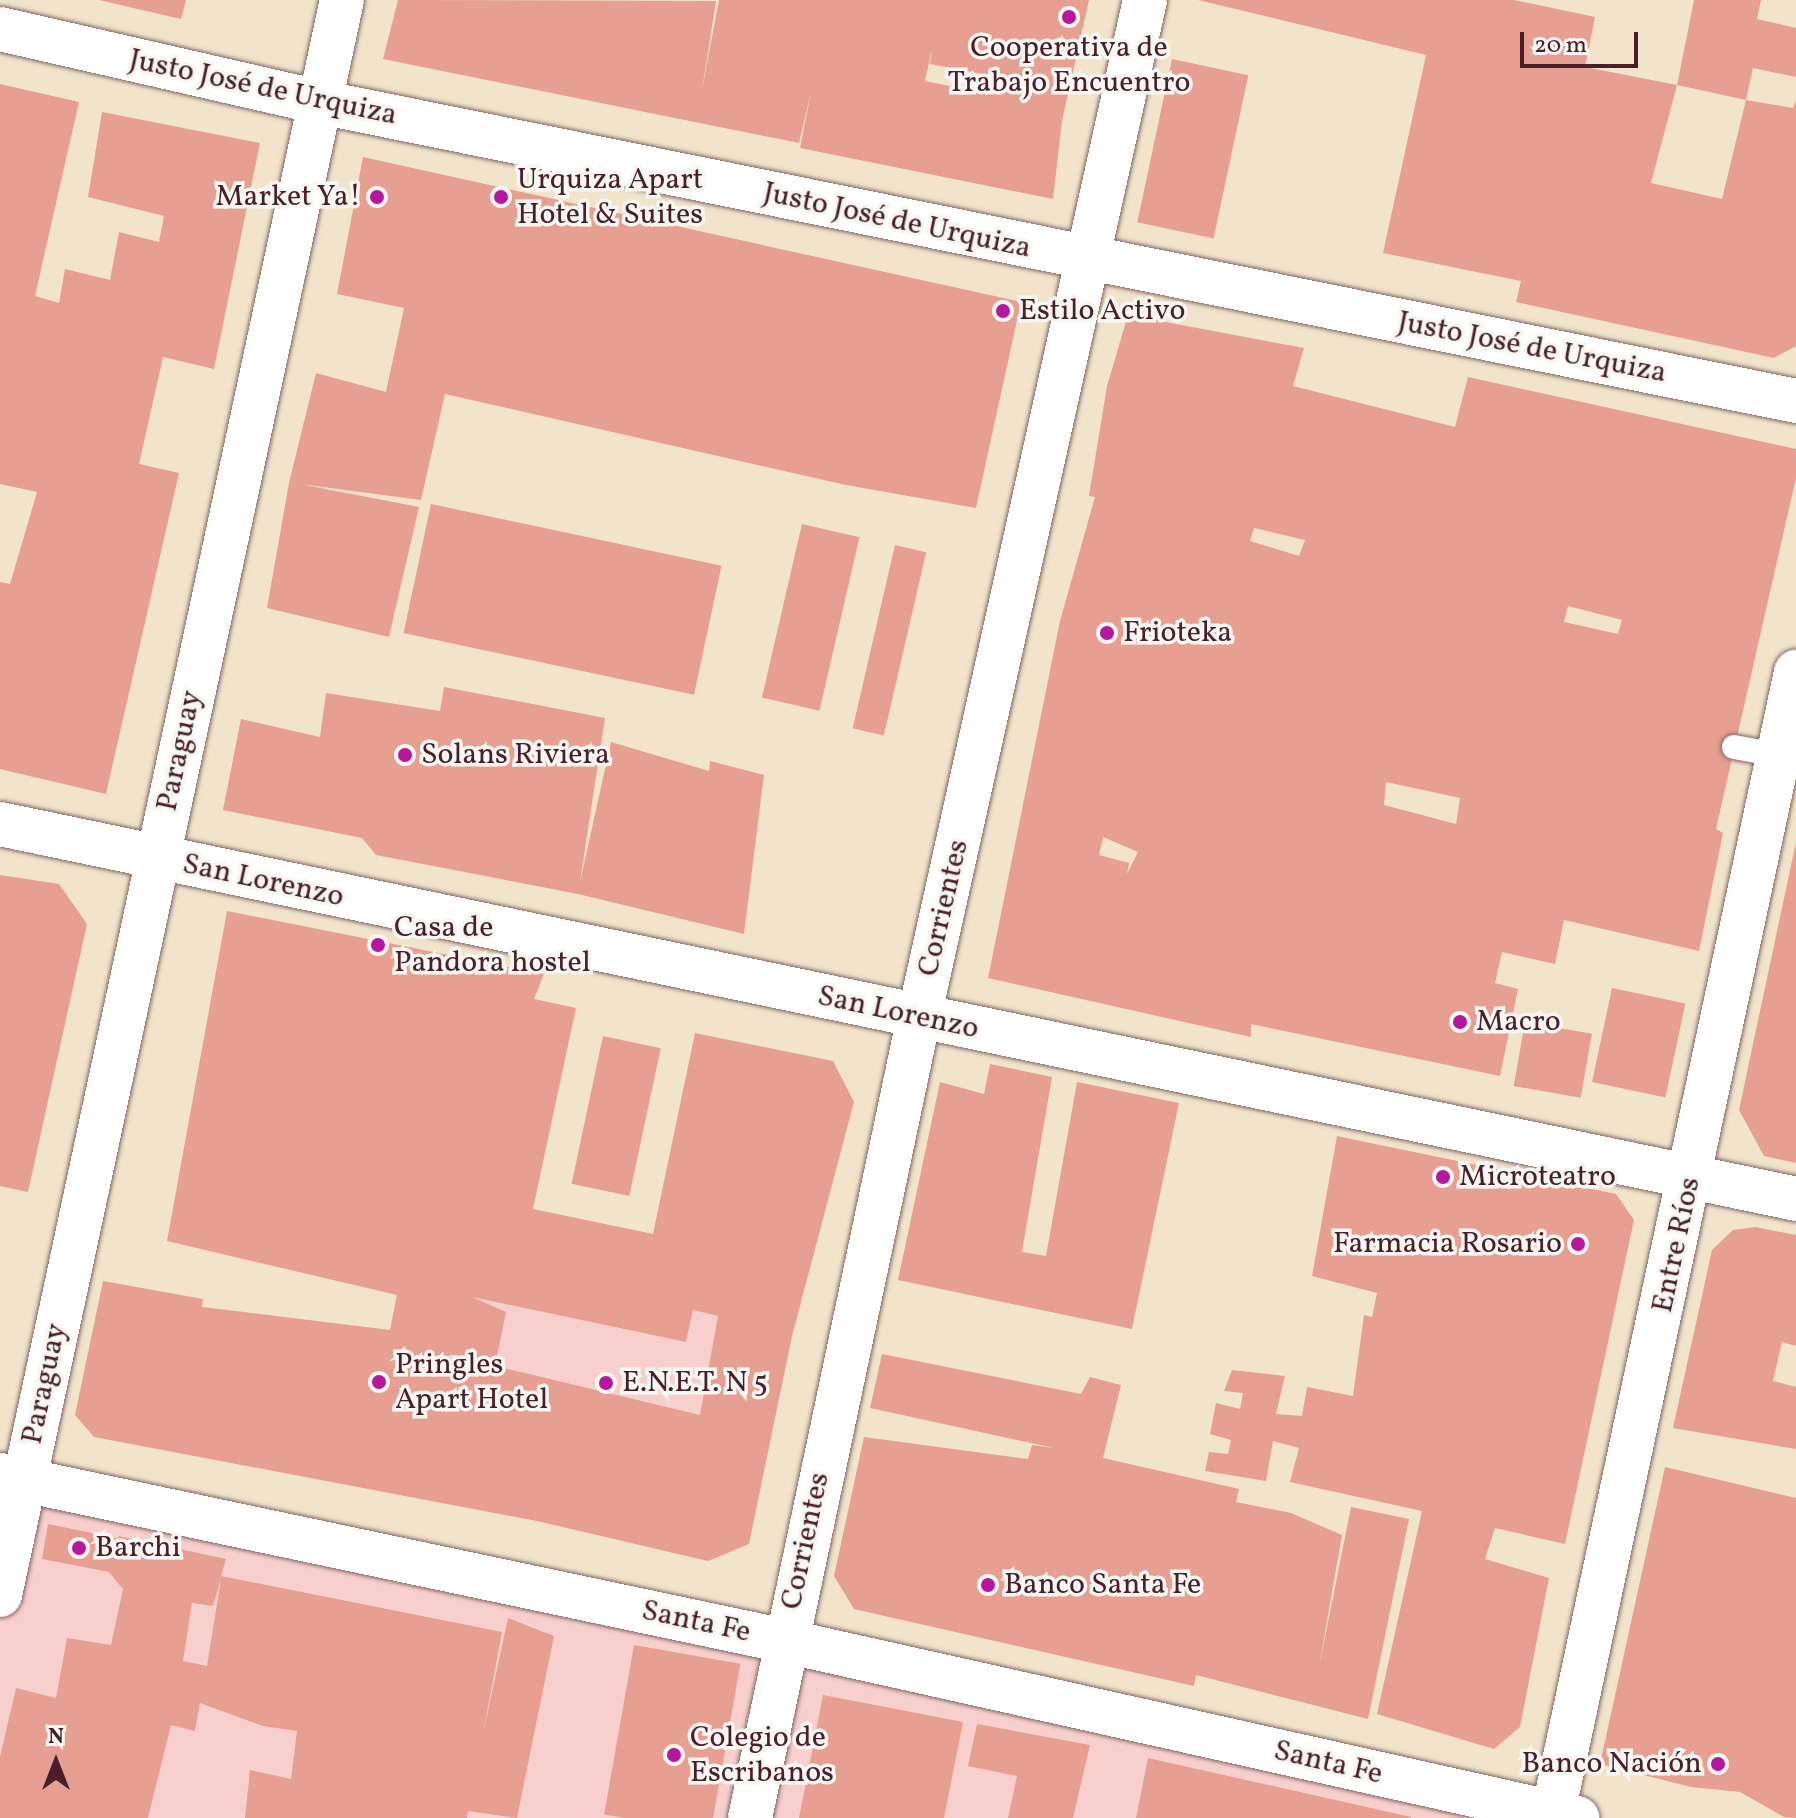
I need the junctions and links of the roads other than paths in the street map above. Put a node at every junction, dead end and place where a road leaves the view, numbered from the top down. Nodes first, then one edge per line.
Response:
1 (342, 0) edge
2 (1145, 0) edge
3 (0, 29) edge
4 (320, 102) junction
5 (1091, 261) junction
6 (1796, 401) edge
7 (1796, 672) edge
8 (1734, 747) dead end
9 (1777, 755) junction
10 (0, 824) edge
11 (157, 859) junction
12 (919, 1017) junction
13 (1692, 1177) junction
14 (1796, 1199) edge
15 (12, 1478) edge
16 (0, 1595) edge
17 (785, 1641) junction
18 (1561, 1816) edge
19 (750, 1818) edge

1 - 4 main road, Paraguay
2 - 5 main road, Corrientes
3 - 4 main road, Justo José de Urquiza
4 - 5 main road, Justo José de Urquiza
4 - 11 main road, Paraguay
5 - 6 main road, Justo José de Urquiza
5 - 12 main road, Corrientes
7 - 9 main road, Entre Ríos
8 - 9 lane
9 - 13 main road, Entre Ríos
10 - 11 main road, San Lorenzo
11 - 12 main road, San Lorenzo
11 - 15 main road, Paraguay
12 - 13 main road, San Lorenzo
12 - 17 main road, Corrientes
13 - 14 main road, San Lorenzo
13 - 18 main road, Entre Ríos
15 - 16 main road, Paraguay
15 - 17 main road, Santa Fe
17 - 18 main road, Santa Fe
17 - 19 main road, Corrientes

